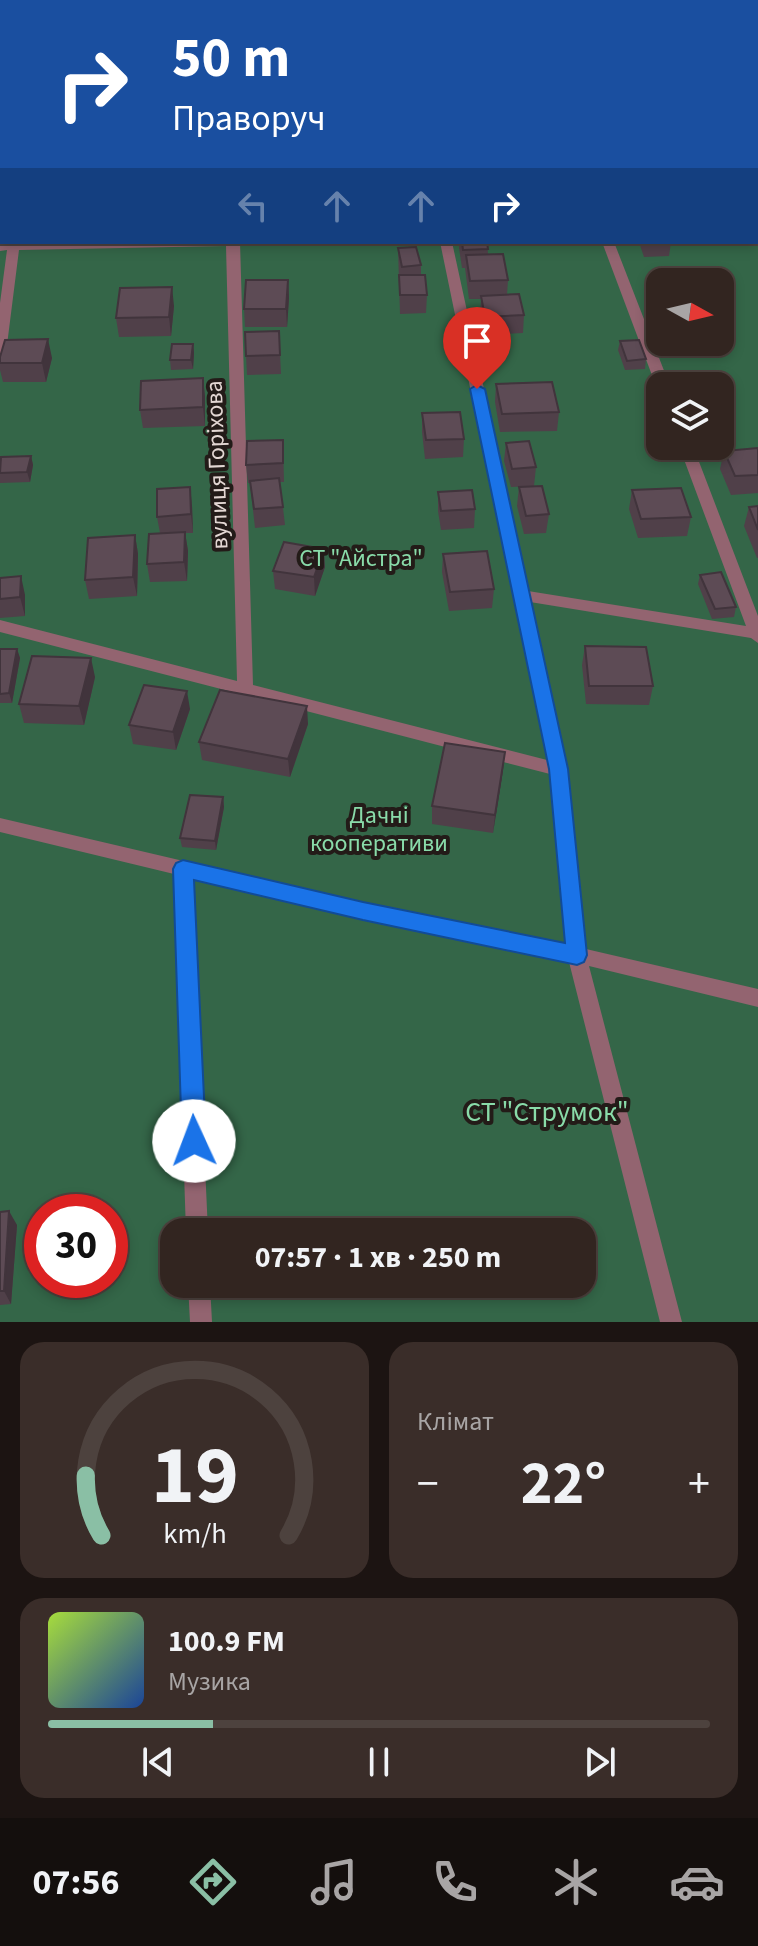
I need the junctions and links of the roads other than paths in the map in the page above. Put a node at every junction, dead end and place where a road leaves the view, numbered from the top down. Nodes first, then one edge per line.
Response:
1 (142, 244) edge
2 (233, 244) edge
3 (446, 244) edge
4 (609, 244) edge
5 (6, 247) edge
6 (0, 353) edge
7 (658, 372) edge
8 (691, 460) edge
9 (521, 595) junction
10 (0, 626) edge
11 (757, 635) edge
12 (245, 687) junction
13 (558, 769) junction
14 (0, 825) edge
15 (183, 869) junction
16 (577, 955) junction
17 (758, 998) edge
18 (196, 1218) edge
19 (200, 1298) edge
20 (201, 1322) edge
21 (671, 1322) edge

1 - 5 street
2 - 12 street, вулиця Горіхова
3 - 9 street
4 - 7 street
5 - 6 street
8 - 11 street
9 - 11 street
9 - 13 street
10 - 12 street
12 - 13 street
13 - 16 street
14 - 15 street
15 - 16 street
15 - 18 street
16 - 17 street
16 - 21 street
19 - 20 street

